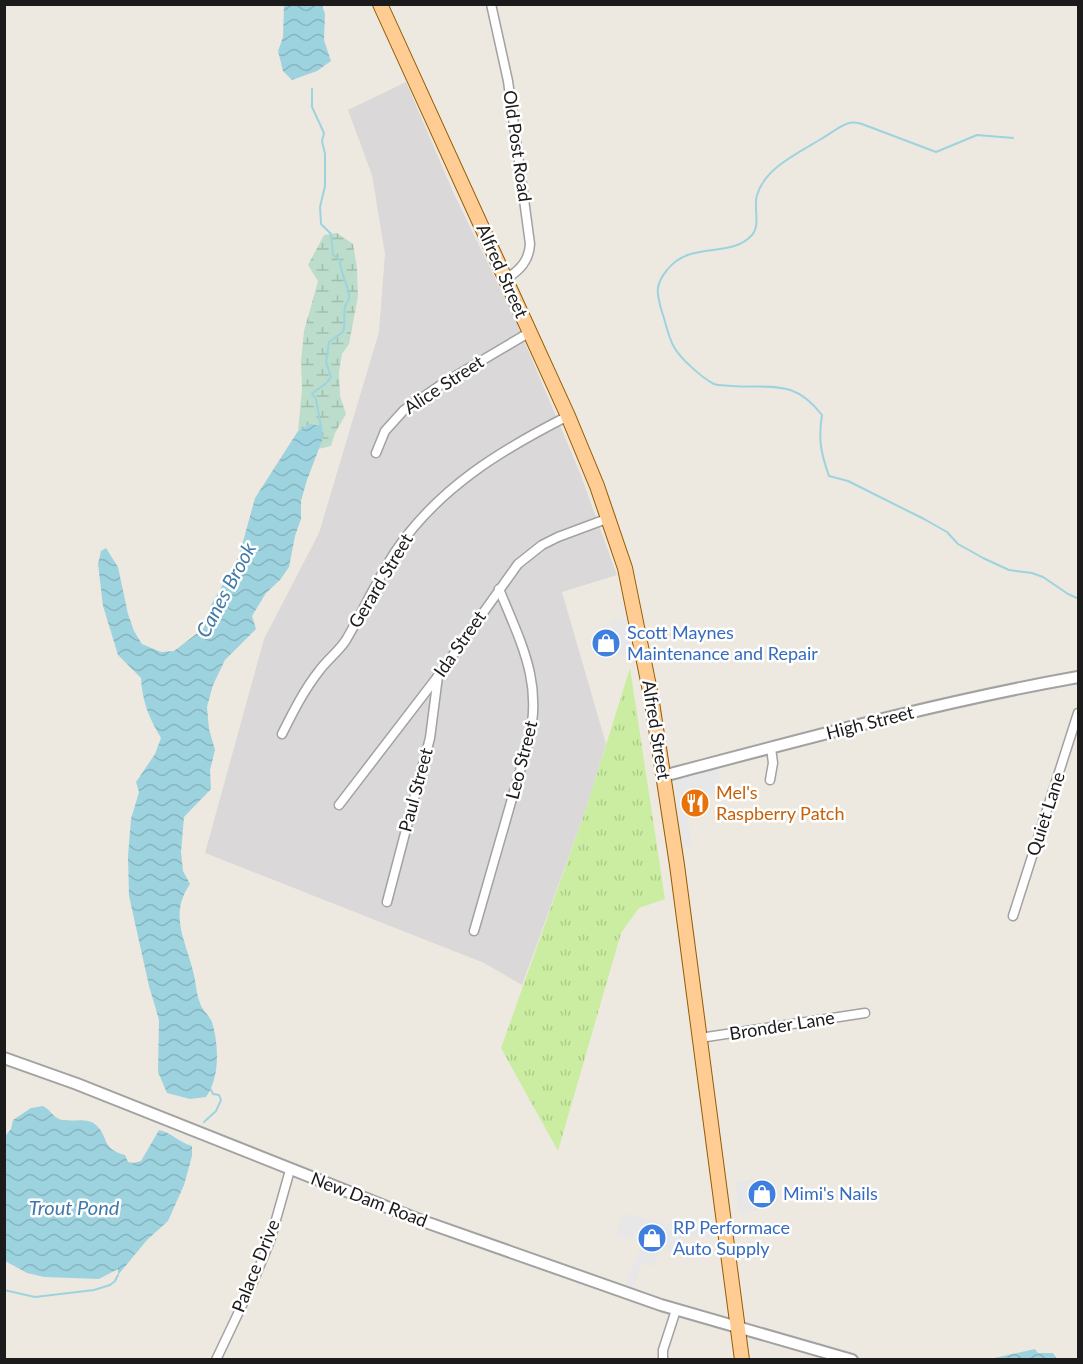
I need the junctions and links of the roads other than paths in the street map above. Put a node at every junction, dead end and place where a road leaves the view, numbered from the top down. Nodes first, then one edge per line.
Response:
1 (380, 4) edge
2 (491, 4) edge
3 (506, 279) junction
4 (530, 332) junction
5 (568, 416) junction
6 (375, 453) dead end
7 (609, 518) junction
8 (499, 590) junction
9 (438, 676) junction
10 (1078, 677) edge
11 (1078, 713) edge
12 (282, 734) dead end
13 (771, 748) junction
14 (663, 776) junction
15 (770, 780) dead end
16 (339, 805) dead end
17 (387, 902) dead end
18 (1012, 916) dead end
19 (474, 931) dead end
20 (865, 1013) dead end
21 (700, 1038) junction
22 (4, 1058) edge
23 (290, 1170) junction
24 (676, 1310) junction
25 (738, 1328) junction
26 (216, 1359) edge
27 (663, 1359) edge
28 (742, 1359) edge
29 (852, 1359) edge

1 - 3 main road, Alfred Street
2 - 3 street, Old Post Road
3 - 4 main road, Alfred Street
4 - 5 main road, Alfred Street
4 - 6 street, Alice Street
5 - 7 main road, Alfred Street
5 - 12 street, Gerard Street
7 - 8 street, Ida Street
7 - 14 main road, Alfred Street
8 - 9 street, Ida Street
8 - 19 street, Leo Street
9 - 16 street, Ida Street
9 - 17 street, Paul Street
10 - 13 street, High Street
11 - 18 street, Quiet Lane
13 - 14 street, High Street
13 - 15 street
14 - 21 main road, Alfred Street
20 - 21 street, Bronder Lane
21 - 25 main road, Alfred Street
22 - 23 street, New Dam Road
23 - 24 street, New Dam Road
23 - 26 street, Palace Drive
24 - 25 street, New Dam Road
24 - 27 street
25 - 28 main road, Alfred Street
25 - 29 street, New Dam Road

